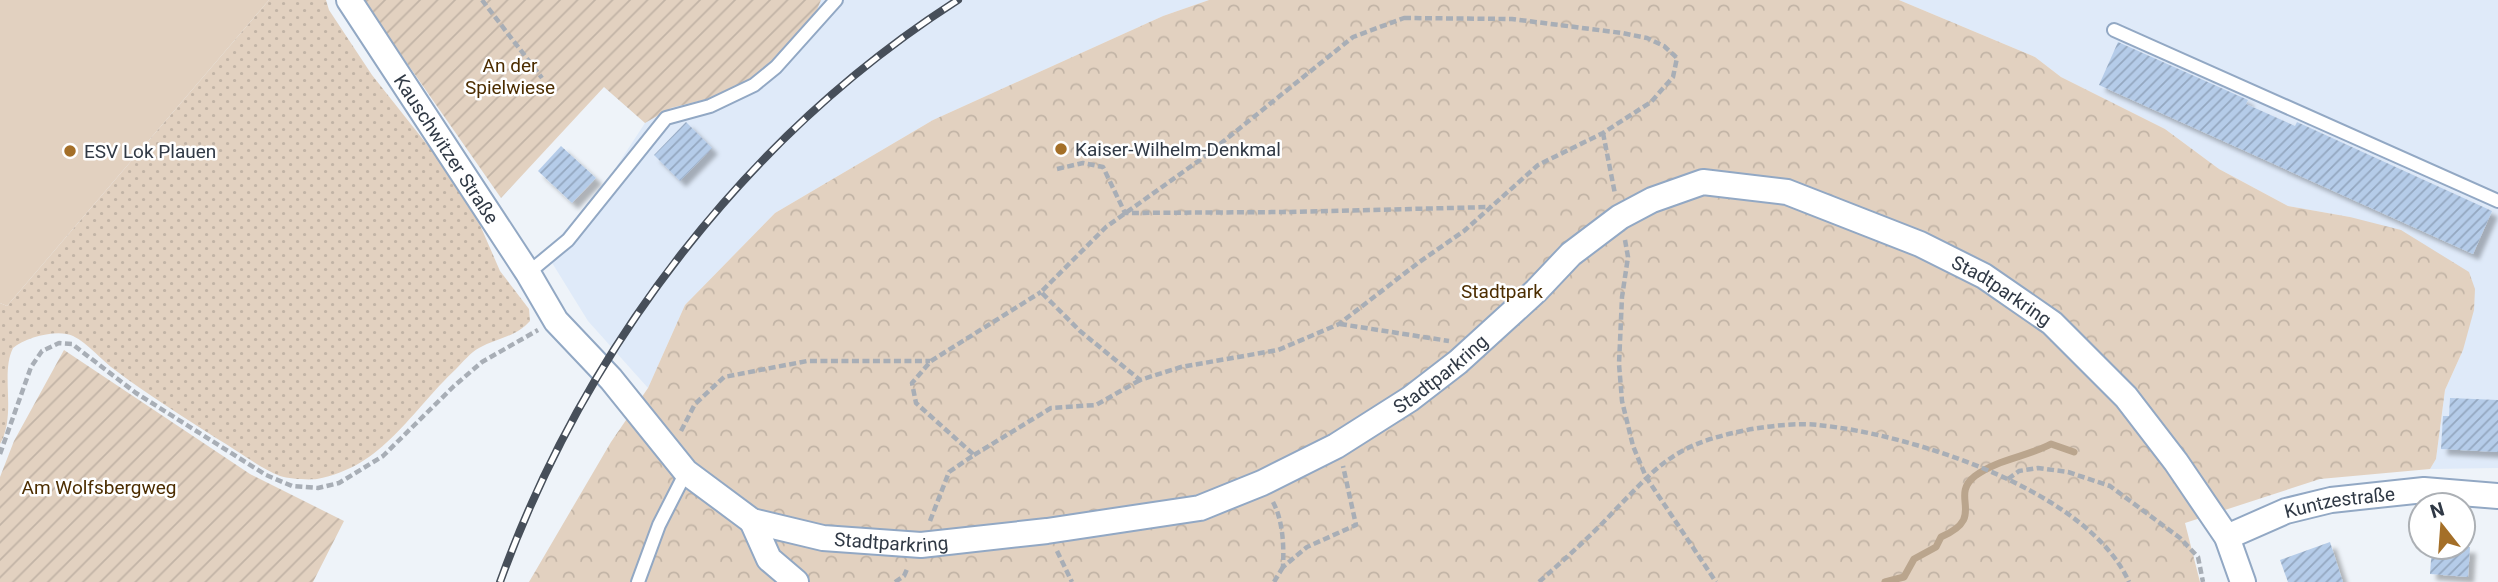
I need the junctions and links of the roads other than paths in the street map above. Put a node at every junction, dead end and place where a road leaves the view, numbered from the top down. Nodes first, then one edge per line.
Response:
1 (349, 0) edge
2 (836, 0) edge
3 (2113, 30) dead end
4 (2498, 201) edge
5 (528, 272) junction
6 (550, 310) joint
7 (678, 462) junction
8 (2498, 496) edge
9 (752, 521) junction
10 (2227, 537) junction
11 (638, 582) edge
12 (796, 582) edge
13 (2243, 582) edge

1 - 5 street, Kauschwitzer Straße
2 - 5 lane
3 - 4 lane
5 - 6 street, Kauschwitzer Straße
6 - 7 street, Stadtparkring
7 - 9 street, Stadtparkring
7 - 11 lane
8 - 10 street, Kuntzestraße
9 - 10 street, Stadtparkring
9 - 12 street
10 - 13 street, Stadtparkring

